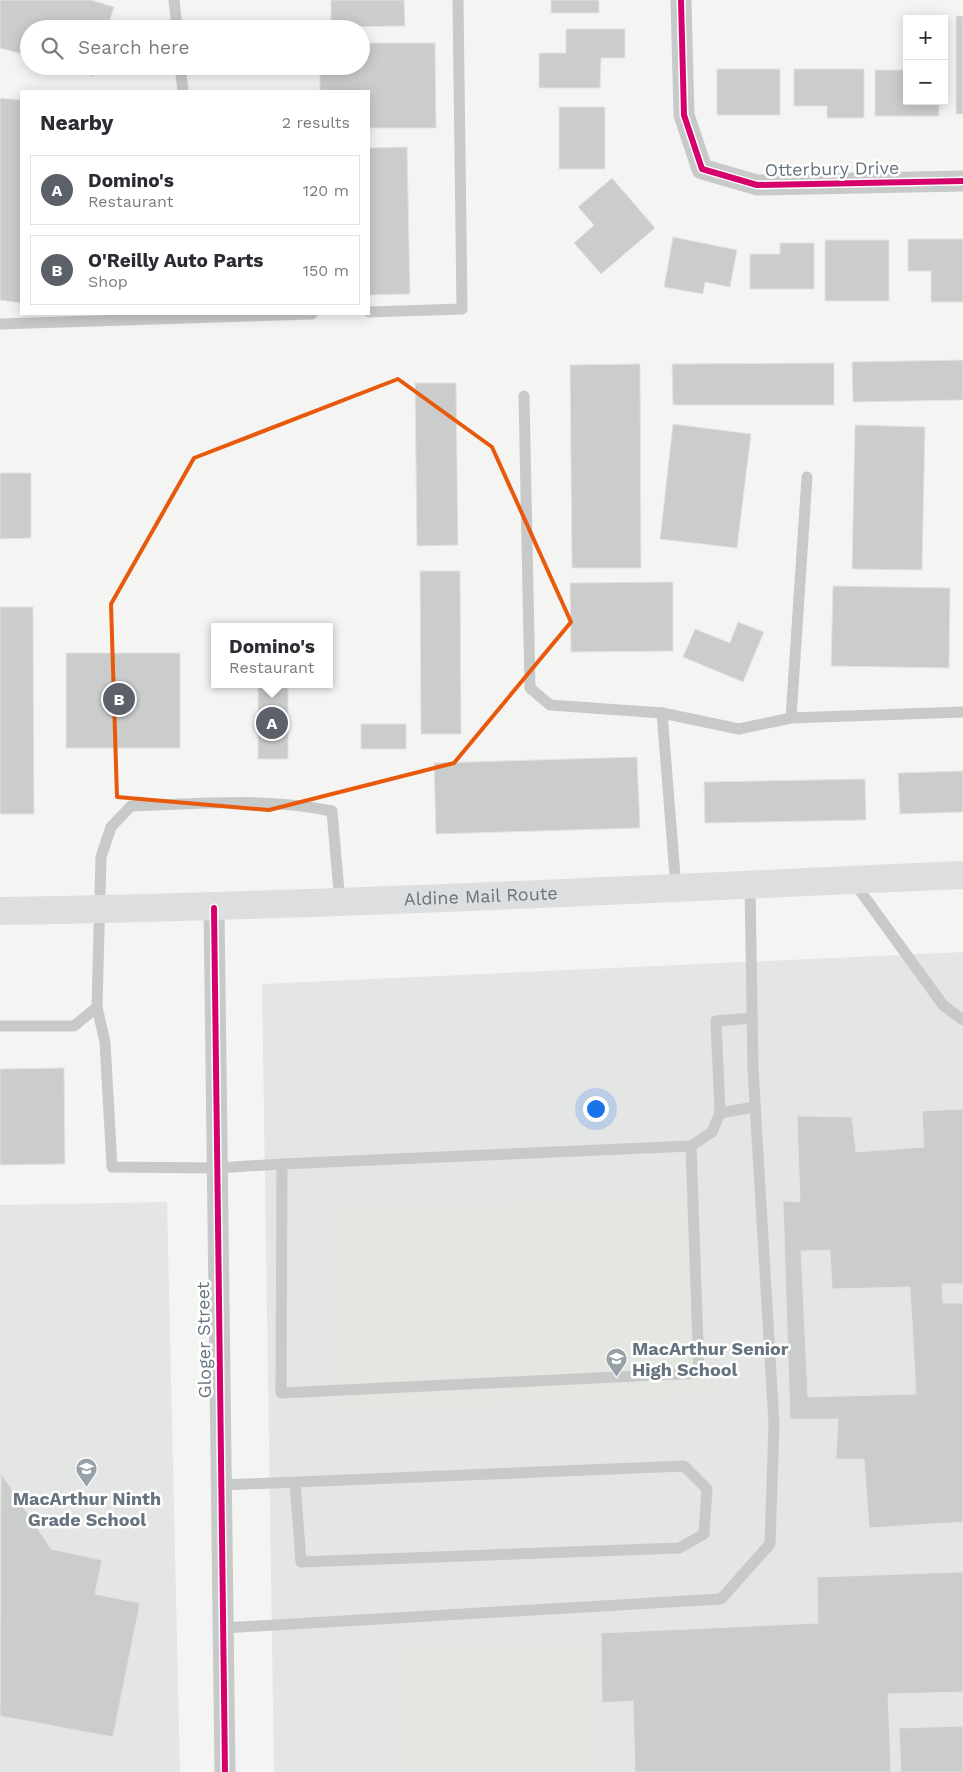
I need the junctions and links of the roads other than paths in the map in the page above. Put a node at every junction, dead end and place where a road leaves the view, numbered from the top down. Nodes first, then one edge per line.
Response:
1 (174, 0) edge
2 (458, 0) edge
3 (681, 0) edge
4 (176, 20) edge
5 (181, 75) edge
6 (182, 90) edge
7 (963, 181) edge
8 (370, 312) edge
9 (204, 315) edge
10 (0, 324) edge
11 (524, 396) dead end
12 (807, 477) dead end
13 (963, 712) edge
14 (662, 713) junction
15 (791, 718) junction
16 (963, 875) edge
17 (852, 880) junction
18 (750, 884) junction
19 (676, 888) junction
20 (340, 902) junction
21 (214, 908) junction
22 (99, 909) junction
23 (0, 911) edge
24 (97, 1008) junction
25 (752, 1018) junction
26 (963, 1020) edge
27 (0, 1026) edge
28 (755, 1107) junction
29 (720, 1113) junction
30 (691, 1146) junction
31 (282, 1164) junction
32 (217, 1168) junction
33 (296, 1483) junction
34 (221, 1485) junction
35 (223, 1628) junction
36 (225, 1772) edge

1 - 4 lane
2 - 8 lane
3 - 7 street, Otterbury Drive
5 - 6 lane
9 - 10 lane
11 - 14 lane
12 - 15 lane
13 - 15 lane
14 - 15 lane
14 - 19 lane
16 - 17 main road, Aldine Mail Route
17 - 18 main road, Aldine Mail Route
17 - 26 lane
18 - 19 main road, Aldine Mail Route
18 - 25 lane
19 - 20 main road, Aldine Mail Route
20 - 21 main road, Aldine Mail Route
20 - 22 lane
21 - 22 main road, Aldine Mail Route
21 - 32 street, Gloger Street
22 - 23 main road, Aldine Mail Route
22 - 24 lane
24 - 27 lane
24 - 32 lane
25 - 28 lane
25 - 29 lane
28 - 29 lane
28 - 35 lane
29 - 30 lane
30 - 31 lane
30 - 31 lane
31 - 32 lane
32 - 34 street, Gloger Street
33 - 33 lane
33 - 34 lane
34 - 35 street, Gloger Street
35 - 36 street, Gloger Street

